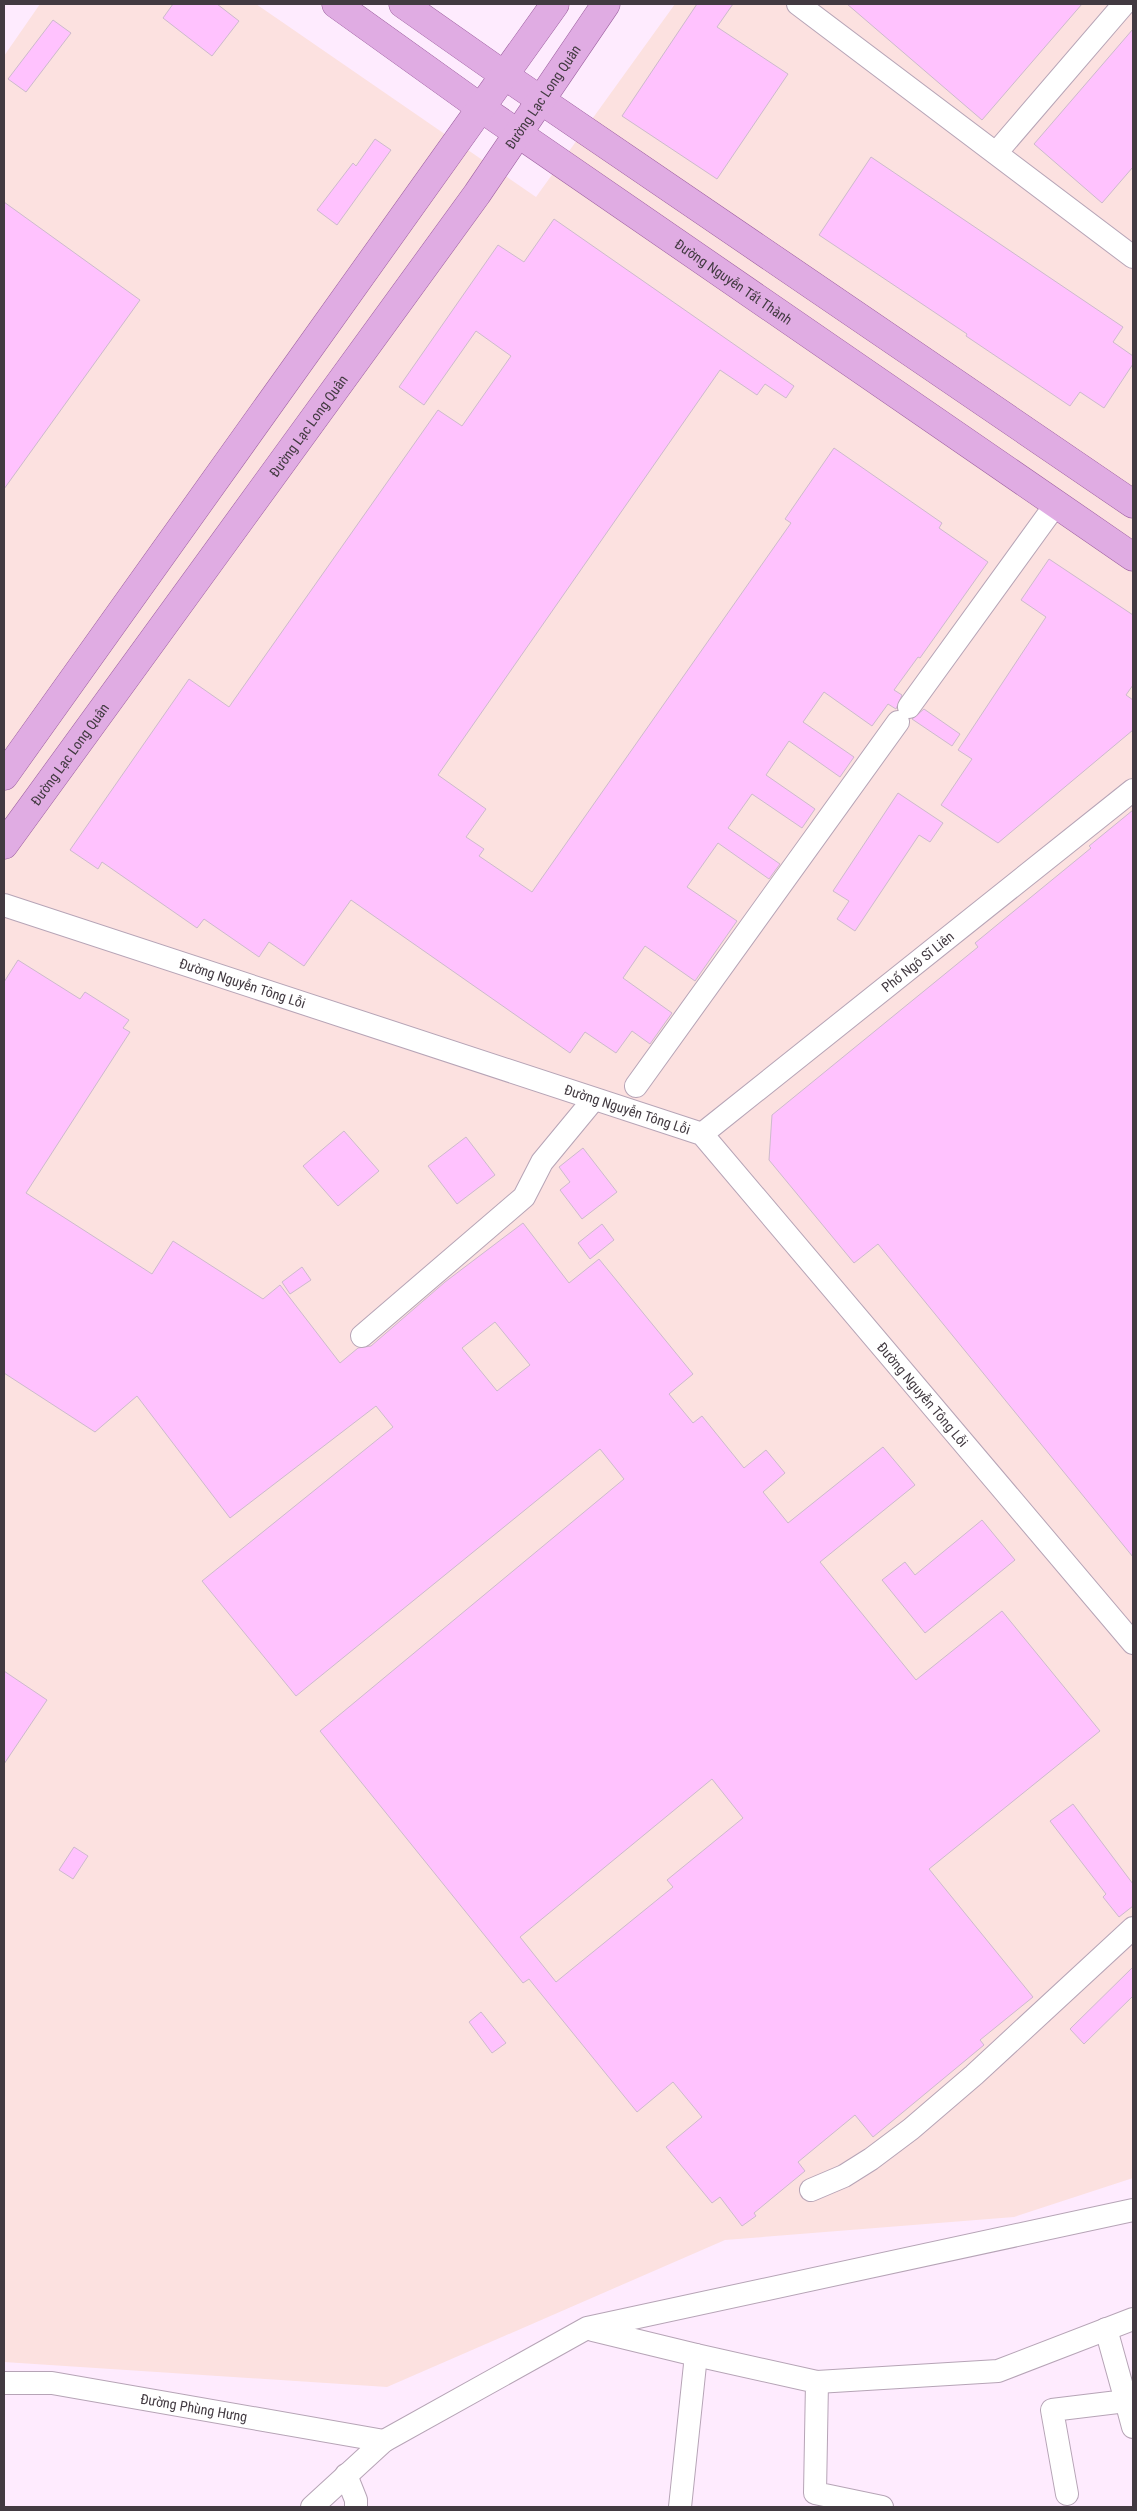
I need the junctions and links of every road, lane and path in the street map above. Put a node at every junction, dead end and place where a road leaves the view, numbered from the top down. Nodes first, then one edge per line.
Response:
1 (336, 4) edge
2 (403, 4) edge
3 (555, 4) edge
4 (606, 4) edge
5 (798, 4) edge
6 (1124, 4) edge
7 (504, 75) junction
8 (540, 100) junction
9 (481, 108) junction
10 (518, 133) junction
11 (996, 153) junction
12 (1133, 257) edge
13 (1056, 504) junction
14 (1133, 504) edge
15 (1133, 557) edge
16 (4, 776) edge
17 (1133, 790) edge
18 (4, 844) edge
19 (4, 905) edge
20 (636, 1086) dead end
21 (594, 1099) junction
22 (702, 1134) junction
23 (362, 1336) dead end
24 (1133, 1643) edge
25 (1133, 1928) edge
26 (811, 2190) dead end
27 (1133, 2210) edge
28 (1133, 2319) edge
29 (587, 2328) junction
30 (1106, 2329) junction
31 (696, 2355) junction
32 (817, 2382) junction
33 (4, 2384) edge
34 (1129, 2400) edge
35 (1133, 2427) edge
36 (384, 2440) junction
37 (346, 2475) junction
38 (1067, 2494) dead end
39 (312, 2507) edge
40 (356, 2507) edge
41 (680, 2507) edge
42 (882, 2507) edge

1 - 9 main road, Đường Nguyễn Tất Thành
2 - 7 main road
3 - 7 main road
4 - 8 main road, Đường Lạc Long Quân
5 - 11 street
6 - 11 street
7 - 8 main road
7 - 9 main road
8 - 10 main road, Đường Lạc Long Quân
8 - 14 main road
9 - 10 main road, Đường Nguyễn Tất Thành
9 - 16 main road
10 - 13 main road, Đường Nguyễn Tất Thành
10 - 18 main road, Đường Lạc Long Quân
11 - 12 street
13 - 15 main road, Đường Nguyễn Tất Thành
13 - 20 street
17 - 22 street, Phố Ngô Sĩ Liên
19 - 21 street, Đường Nguyễn Tông Lỗi
21 - 22 street, Đường Nguyễn Tông Lỗi
21 - 23 street
22 - 24 street, Đường Nguyễn Tông Lỗi
25 - 26 street
27 - 29 street
28 - 30 street
29 - 31 street
29 - 36 street
30 - 32 street
30 - 34 street
31 - 32 street
31 - 41 street
32 - 42 street
33 - 36 street, Đường Phùng Hưng
34 - 35 street
34 - 38 street
36 - 37 street
37 - 39 street
37 - 40 street

